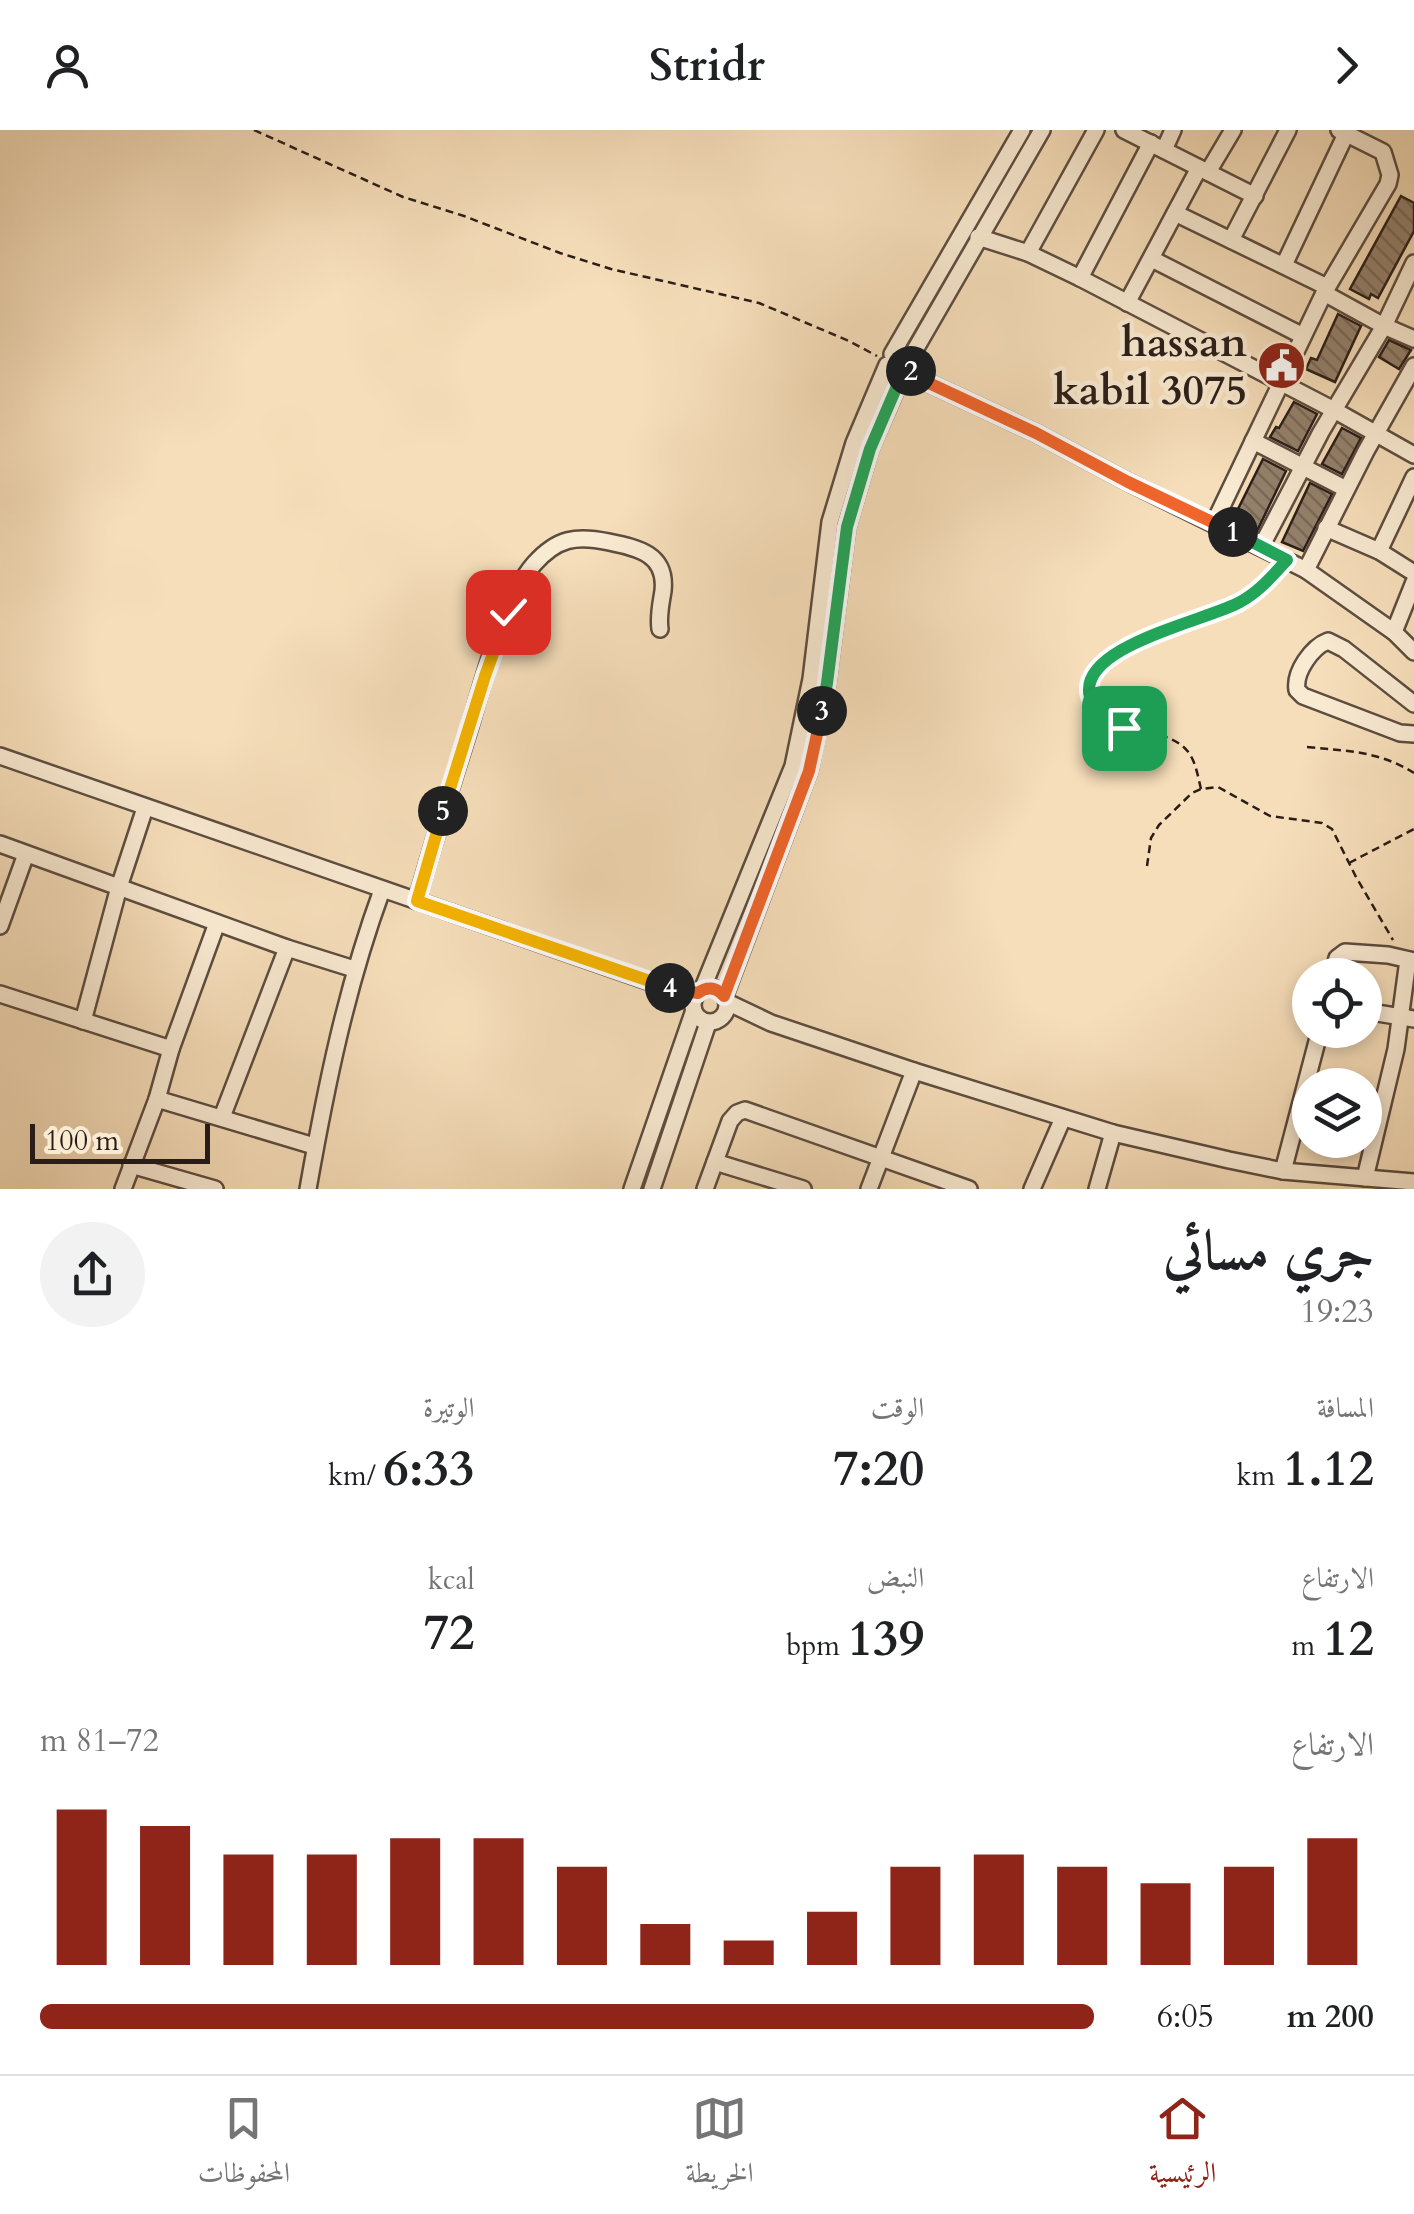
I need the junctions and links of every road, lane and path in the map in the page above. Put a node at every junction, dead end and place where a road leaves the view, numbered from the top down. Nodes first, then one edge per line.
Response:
1 (254, 130) edge
2 (1022, 130) edge
3 (1042, 130) edge
4 (1096, 130) edge
5 (1124, 130) edge
6 (1173, 130) edge
7 (1233, 130) edge
8 (1288, 130) edge
9 (1343, 132) edge
10 (1158, 146) junction
11 (1203, 170) junction
12 (1256, 196) junction
13 (1175, 213) junction
14 (978, 237) junction
15 (1232, 240) junction
16 (1028, 254) junction
17 (1152, 259) junction
18 (1414, 263) edge
19 (1284, 265) junction
20 (1080, 278) junction
21 (1325, 290) junction
22 (1127, 303) junction
23 (1384, 326) junction
24 (1303, 336) junction
25 (1414, 339) edge
26 (889, 360) junction
27 (1414, 366) edge
28 (906, 368) junction
29 (1280, 382) junction
30 (1334, 410) junction
31 (1376, 433) junction
32 (1253, 441) junction
33 (1414, 455) edge
34 (1303, 467) junction
35 (1414, 476) edge
36 (1346, 489) junction
37 (1407, 508) edge
38 (1214, 523) junction
39 (1326, 528) junction
40 (1261, 546) junction
41 (1379, 551) junction
42 (1287, 560) junction
43 (1306, 570) junction
44 (1414, 573) edge
45 (1414, 582) edge
46 (660, 629) dead end
47 (1394, 632) junction
48 (1414, 652) edge
49 (1414, 704) edge
50 (1414, 734) edge
51 (1307, 747) dead end
52 (0, 756) edge
53 (1414, 773) edge
54 (1201, 789) junction
55 (146, 808) junction
56 (1414, 829) edge
57 (0, 844) edge
58 (26, 854) junction
59 (1349, 863) junction
60 (1147, 866) dead end
61 (120, 887) junction
62 (382, 890) junction
63 (417, 901) junction
64 (218, 923) junction
65 (0, 926) edge
66 (288, 948) junction
67 (1338, 958) edge
68 (1409, 960) edge
69 (354, 969) junction
70 (0, 994) edge
71 (726, 998) junction
72 (696, 1001) junction
73 (1382, 1014) edge
74 (1408, 1018) edge
75 (83, 1021) junction
76 (714, 1021) junction
77 (771, 1023) junction
78 (1315, 1048) edge
79 (171, 1049) junction
80 (914, 1071) junction
81 (157, 1100) junction
82 (222, 1117) junction
83 (1063, 1118) junction
84 (1113, 1133) junction
85 (314, 1146) junction
86 (879, 1158) junction
87 (715, 1162) junction
88 (132, 1165) junction
89 (1284, 1170) junction
90 (1365, 1178) junction
91 (1322, 1182) edge
92 (1414, 1182) edge
93 (123, 1189) edge
94 (214, 1189) edge
95 (308, 1189) edge
96 (632, 1189) edge
97 (652, 1189) edge
98 (705, 1189) edge
99 (803, 1189) edge
100 (869, 1189) edge
101 (969, 1189) edge
102 (1032, 1189) edge
103 (1097, 1189) edge

1 - 26 path
2 - 26 street
3 - 14 street
4 - 16 street
5 - 10 street
6 - 10 street
7 - 11 street
8 - 12 street
9 - 19 street
9 - 21 street
10 - 11 street
10 - 20 street
11 - 12 street
11 - 13 street
12 - 15 street
13 - 15 street
13 - 17 street
14 - 16 street
14 - 28 street
15 - 19 street
16 - 20 street
17 - 22 street
17 - 24 street
18 - 23 street
19 - 21 street
20 - 22 street
21 - 23 street
21 - 24 street
22 - 29 street
23 - 25 street
23 - 30 street
24 - 29 street
26 - 28 street
26 - 72 street
27 - 31 street
28 - 38 street
28 - 71 street
29 - 30 street
29 - 32 street
30 - 31 street
30 - 34 street
31 - 33 street
31 - 36 street
32 - 34 street
32 - 38 street
34 - 36 street
34 - 40 street
35 - 37 street
36 - 39 street
37 - 41 street
38 - 40 street
39 - 41 street
39 - 43 street
40 - 42 street
41 - 44 street
42 - 43 street
42 - 54 path
43 - 47 street
45 - 47 street
46 - 63 street
47 - 48 street
49 - 50 street
51 - 53 path
52 - 55 street
54 - 59 path
54 - 60 path
55 - 61 street
55 - 62 street
56 - 59 path
57 - 58 street
58 - 61 street
58 - 65 street
59 - 68 path
61 - 64 street
61 - 75 street
62 - 63 street
62 - 69 street
63 - 72 street
64 - 66 street
64 - 79 street
66 - 69 street
66 - 82 street
67 - 68 street
68 - 74 street
69 - 85 street
70 - 75 street
71 - 72 street
71 - 76 street
71 - 77 street
72 - 76 street
72 - 96 street
73 - 74 street
74 - 90 street
75 - 79 street
76 - 77 street
76 - 97 street
77 - 80 street
78 - 89 street
79 - 81 street
80 - 83 street
80 - 86 street
81 - 82 street
81 - 88 street
82 - 85 street
83 - 84 street
83 - 102 street
84 - 89 street
84 - 103 street
85 - 95 street
86 - 87 street
86 - 100 street
86 - 101 street
87 - 98 street
87 - 99 street
88 - 93 street
88 - 94 street
89 - 91 street
90 - 91 street
90 - 92 street

